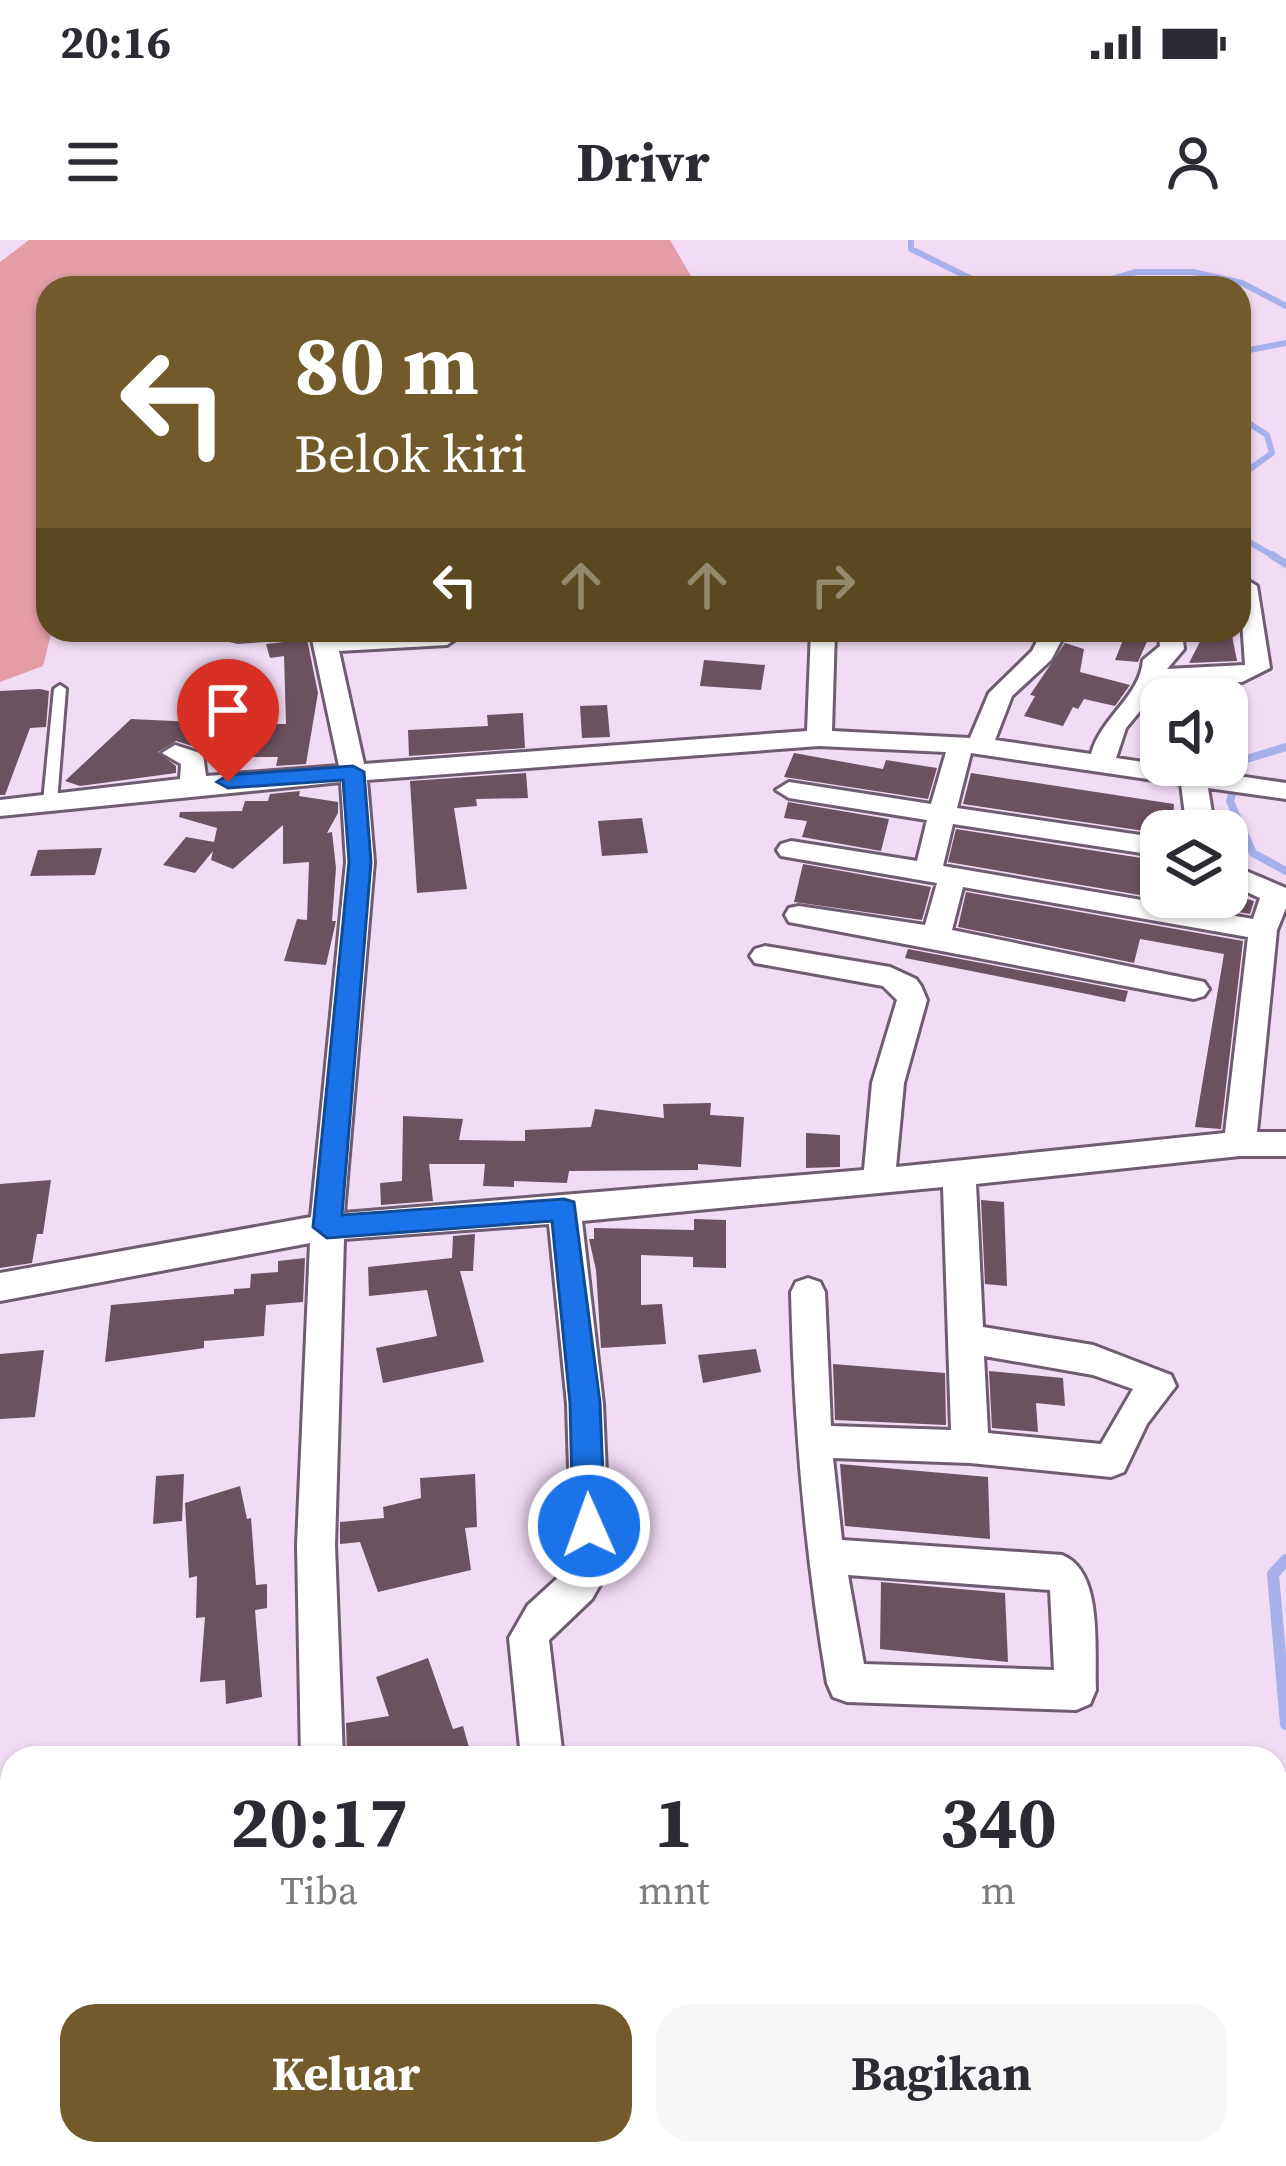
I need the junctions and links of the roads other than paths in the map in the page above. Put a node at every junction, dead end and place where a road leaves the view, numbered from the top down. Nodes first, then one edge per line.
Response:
1 (1251, 624) edge
2 (324, 642) edge
3 (823, 642) edge
4 (1049, 642) edge
5 (1167, 657) edge
6 (60, 689) dead end
7 (819, 738) junction
8 (971, 745) junction
9 (176, 753) dead end
10 (1101, 766) junction
11 (858, 769) junction
12 (1140, 771) edge
13 (353, 772) junction
14 (193, 785) junction
15 (1248, 785) edge
16 (789, 790) dead end
17 (1286, 791) edge
18 (50, 802) junction
19 (0, 808) edge
20 (942, 814) junction
21 (1140, 844) edge
22 (791, 850) dead end
23 (940, 875) junction
24 (1248, 882) edge
25 (1280, 897) edge
26 (799, 916) dead end
27 (1263, 930) junction
28 (936, 938) junction
29 (765, 956) dead end
30 (1194, 989) dead end
31 (1240, 1144) junction
32 (1286, 1144) edge
33 (959, 1172) junction
34 (879, 1180) junction
35 (564, 1210) junction
36 (327, 1227) junction
37 (0, 1287) edge
38 (808, 1292) dead end
39 (964, 1339) junction
40 (813, 1441) junction
41 (970, 1448) junction
42 (826, 1556) junction
43 (322, 1746) edge
44 (541, 1746) edge

1 - 5 street
2 - 13 street
3 - 7 street
4 - 8 street
5 - 10 street
6 - 18 lane
7 - 11 street
7 - 13 street
8 - 10 street
8 - 11 street
8 - 20 street
9 - 14 street
10 - 12 street
11 - 16 street
11 - 20 street
13 - 14 street
13 - 36 street
14 - 18 street
15 - 17 street
18 - 19 street
20 - 21 street
20 - 23 street
22 - 23 street
23 - 27 street
23 - 28 street
24 - 25 street
25 - 27 street
26 - 28 street
27 - 31 street
28 - 30 street
29 - 34 street
31 - 32 street
31 - 33 street
33 - 34 street
33 - 39 street
34 - 35 street
35 - 36 street
35 - 44 street
36 - 37 street
36 - 43 street
38 - 40 street
39 - 41 street
39 - 41 street
40 - 41 street
40 - 42 street
42 - 42 street

